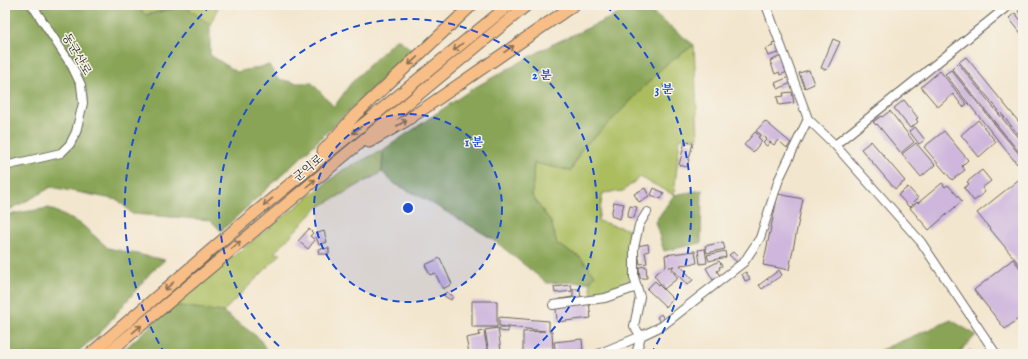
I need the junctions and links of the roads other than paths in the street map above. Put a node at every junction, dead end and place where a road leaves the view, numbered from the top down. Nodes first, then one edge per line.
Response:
1 (32, 5) edge
2 (472, 5) edge
3 (509, 5) edge
4 (527, 5) edge
5 (574, 5) edge
6 (766, 5) edge
7 (1009, 5) edge
8 (808, 119) junction
9 (835, 145) junction
10 (344, 156) junction
11 (5, 166) edge
12 (298, 178) junction
13 (647, 212) dead end
14 (637, 287) junction
15 (553, 305) dead end
16 (640, 336) junction
17 (90, 354) edge
18 (107, 354) edge
19 (598, 354) edge
20 (636, 354) edge
21 (996, 354) edge

1 - 11 street, 동군산로
2 -> 12 highway
3 -> 12 highway, 군익로
4 - 10 highway, 군익로
10 -> 5 highway
6 - 8 street
7 - 9 street
8 - 9 street
8 - 16 street
9 - 21 street
18 -> 10 highway, 군익로
12 -> 17 highway, 군익로
13 - 14 street
14 - 15 street
14 - 16 street
16 - 19 street
16 - 20 street

